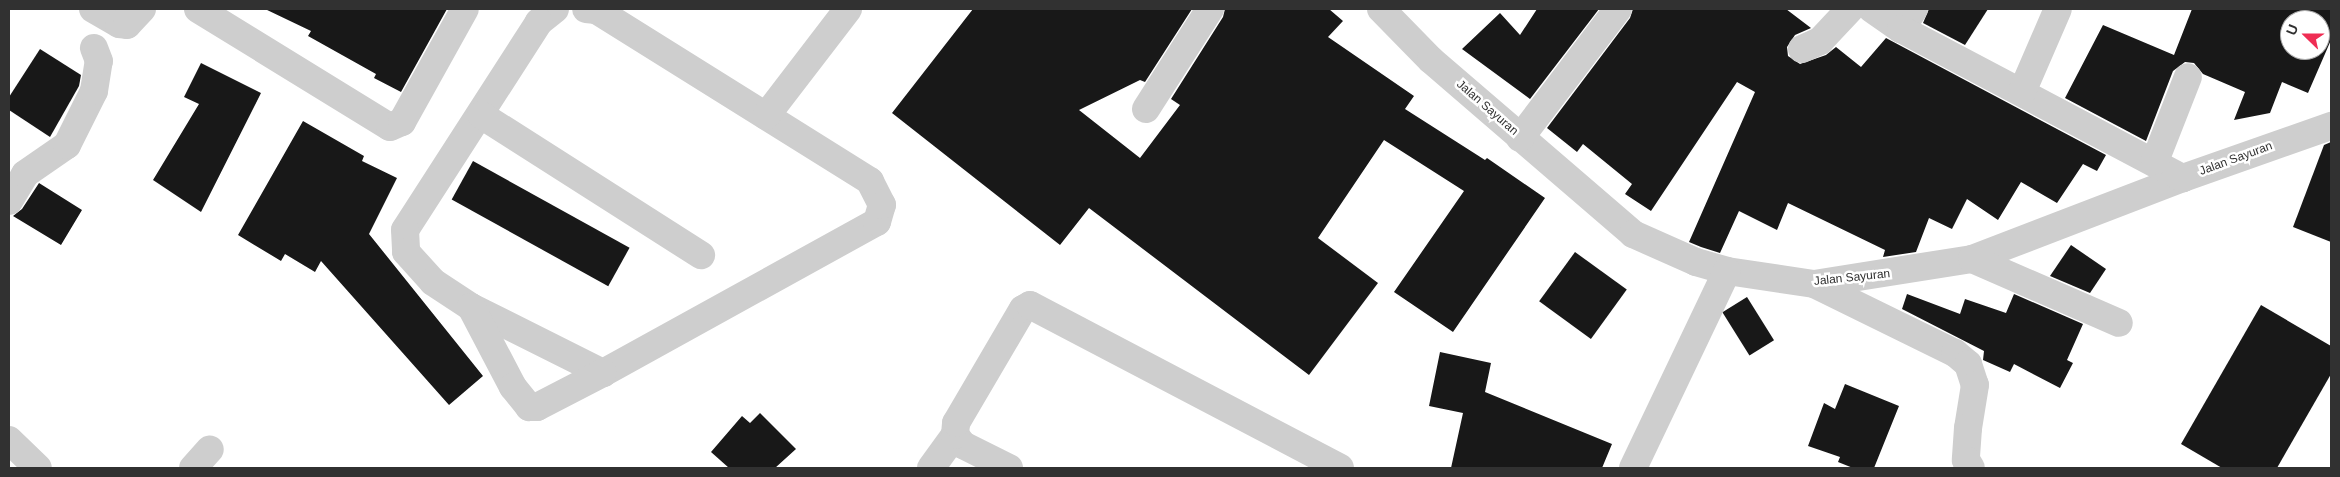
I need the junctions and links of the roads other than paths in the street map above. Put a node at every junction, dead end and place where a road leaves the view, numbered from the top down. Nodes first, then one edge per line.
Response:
1 (94, 9) edge
2 (142, 9) edge
3 (198, 9) edge
4 (465, 9) edge
5 (555, 9) edge
6 (586, 9) edge
7 (848, 9) edge
8 (1210, 9) edge
9 (1381, 9) edge
10 (1618, 9) edge
11 (1850, 9) edge
12 (1872, 9) edge
13 (2058, 9) edge
14 (1907, 19) edge
15 (94, 48) dead end
16 (1802, 50) dead end
17 (2188, 77) dead end
18 (2022, 92) junction
19 (1146, 108) dead end
20 (480, 115) junction
21 (766, 116) junction
22 (2331, 126) edge
23 (1520, 138) junction
24 (2155, 161) junction
25 (2184, 178) junction
26 (9, 201) edge
27 (701, 255) dead end
28 (1972, 260) junction
29 (1727, 271) junction
30 (1814, 284) junction
31 (471, 307) junction
32 (2119, 323) dead end
33 (603, 374) junction
34 (954, 435) junction
35 (9, 440) edge
36 (38, 468) edge
37 (931, 468) edge
38 (1009, 468) edge
39 (1340, 468) edge
40 (1633, 468) edge
41 (1971, 468) edge

1 - 2 street
3 - 4 street
5 - 20 street
6 - 21 street
7 - 21 street
8 - 19 street
9 - 23 street, Jalan Sayuran
10 - 23 street
11 - 16 street
12 - 14 street
13 - 18 street
14 - 18 street
15 - 26 street
17 - 24 street
18 - 24 street
20 - 27 street
20 - 31 street
21 - 33 street
22 - 25 street, Jalan Sayuran
23 - 29 street, Jalan Sayuran
24 - 25 street
25 - 28 street, Jalan Sayuran
28 - 30 street, Jalan Sayuran
28 - 32 street
29 - 30 street, Jalan Sayuran
29 - 40 street
30 - 41 street
31 - 33 street
31 - 33 street
34 - 37 street
34 - 38 street
34 - 39 street
35 - 36 street

